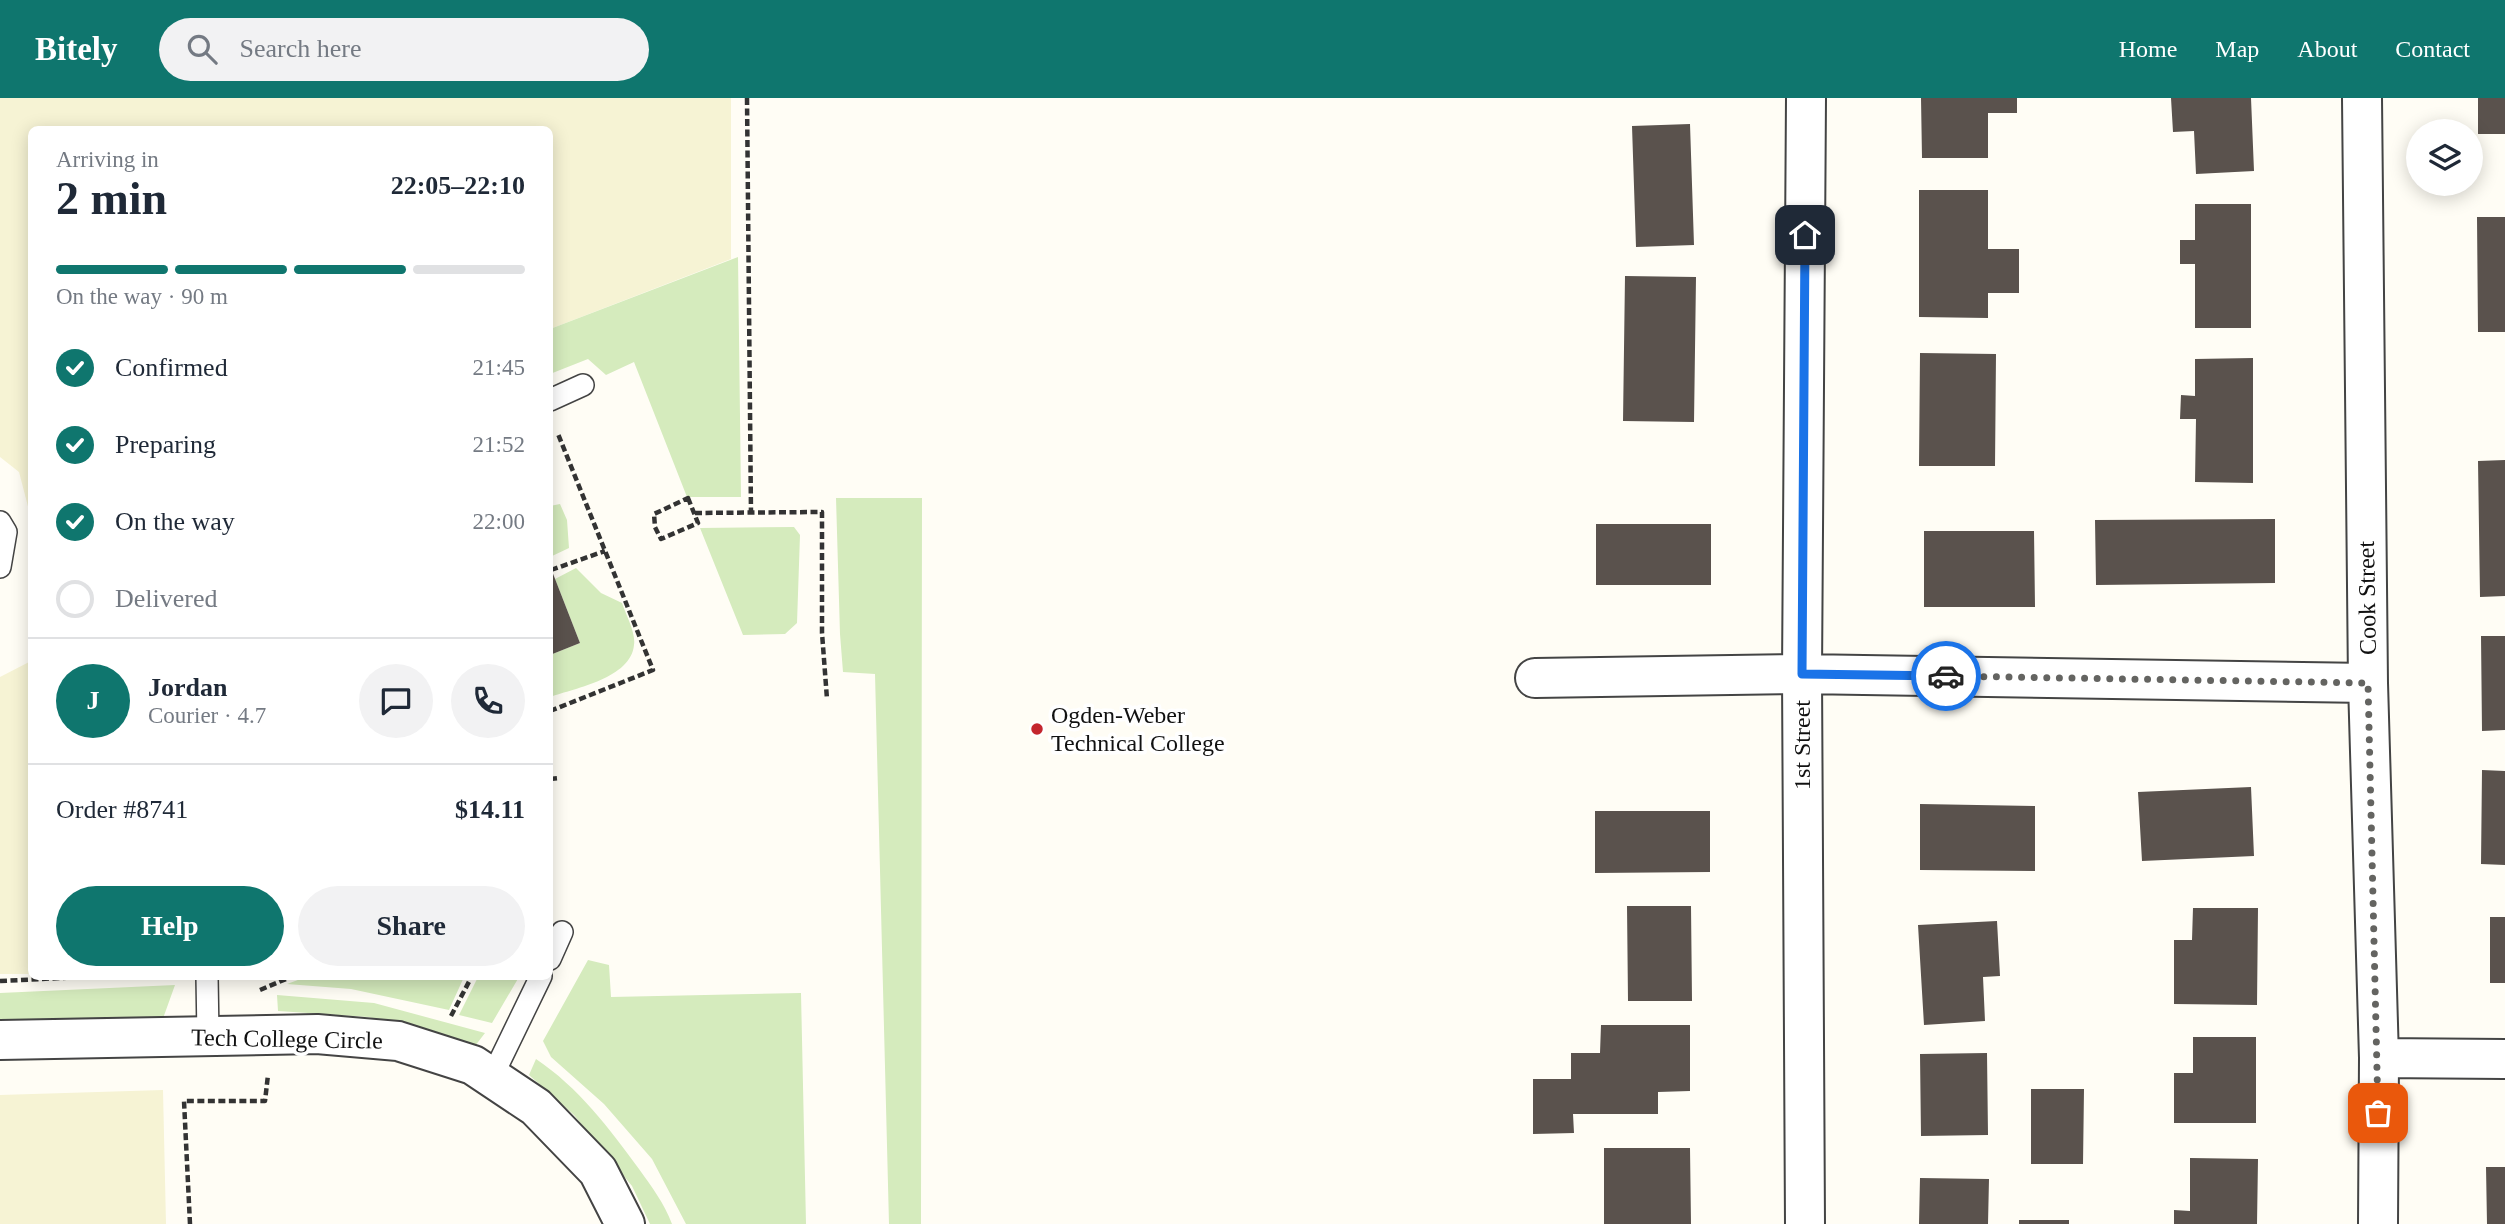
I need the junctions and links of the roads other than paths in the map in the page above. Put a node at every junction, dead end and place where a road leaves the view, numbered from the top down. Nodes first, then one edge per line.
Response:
1 (1806, 98) edge
2 (2362, 98) edge
3 (583, 385) dead end
4 (553, 399) edge
5 (0, 522) edge
6 (0, 567) edge
7 (1802, 674) junction
8 (1535, 678) dead end
9 (2368, 683) junction
10 (562, 932) dead end
11 (553, 952) edge
12 (207, 980) edge
13 (539, 980) edge
14 (208, 1036) junction
15 (0, 1040) edge
16 (2379, 1058) junction
17 (2505, 1059) edge
18 (492, 1077) junction
19 (625, 1224) edge
20 (1805, 1224) edge
21 (2378, 1224) edge

1 - 7 street, 1st Street
2 - 9 street, Cook Street
3 - 4 lane
5 - 6 lane
7 - 8 street
7 - 9 street
7 - 20 street, 1st Street
9 - 16 street, Cook Street
10 - 11 lane
12 - 14 lane
13 - 18 lane
14 - 15 street, Tech College Circle
14 - 18 street, Tech College Circle
16 - 17 street
16 - 21 street, Cook Street
18 - 19 street, Tech College Circle

